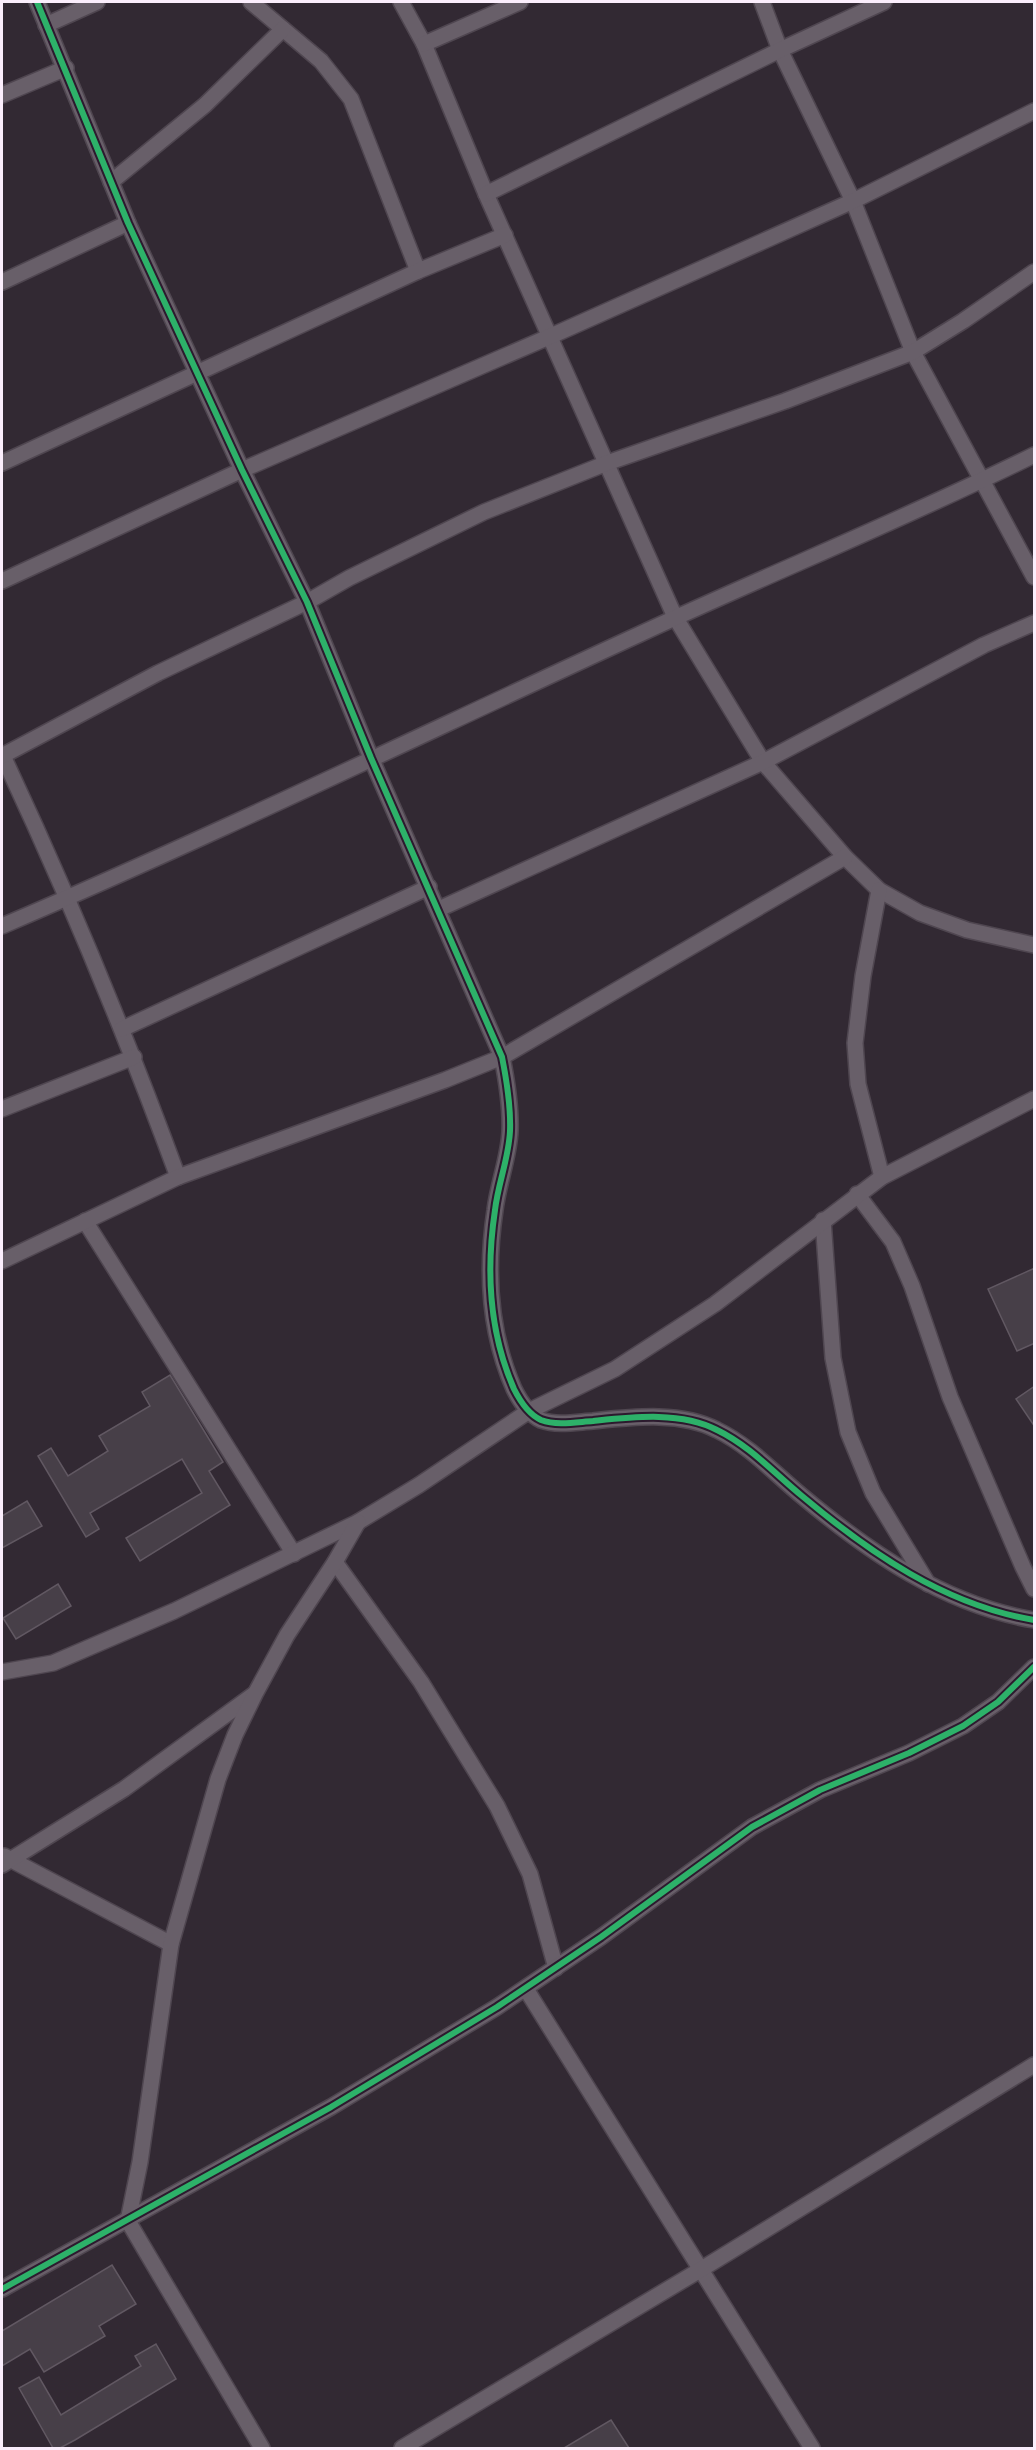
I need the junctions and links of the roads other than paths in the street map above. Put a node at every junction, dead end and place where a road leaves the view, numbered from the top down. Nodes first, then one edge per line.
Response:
1 (37, 2) edge
2 (98, 2) edge
3 (251, 2) edge
4 (401, 2) edge
5 (520, 2) edge
6 (762, 2) edge
7 (884, 2) edge
8 (46, 25) junction
9 (283, 30) junction
10 (424, 44) junction
11 (780, 50) junction
12 (66, 68) junction
13 (2, 95) edge
14 (1035, 111) edge
15 (111, 182) junction
16 (486, 194) junction
17 (853, 201) junction
18 (128, 223) junction
19 (505, 235) junction
20 (418, 271) junction
21 (1035, 272) edge
22 (2, 282) edge
23 (551, 336) junction
24 (913, 352) junction
25 (196, 373) junction
26 (1035, 455) edge
27 (2, 463) edge
28 (606, 463) junction
29 (242, 470) junction
30 (981, 481) junction
31 (1035, 577) edge
32 (2, 581) edge
33 (308, 602) junction
34 (675, 617) junction
35 (1035, 623) edge
36 (2, 755) edge
37 (371, 758) junction
38 (763, 762) junction
39 (845, 857) junction
40 (429, 887) junction
41 (879, 890) junction
42 (68, 897) junction
43 (439, 909) junction
44 (2, 926) edge
45 (1035, 945) edge
46 (122, 1029) junction
47 (134, 1057) junction
48 (502, 1057) junction
49 (1035, 1098) edge
50 (2, 1109) edge
51 (178, 1177) junction
52 (882, 1177) junction
53 (857, 1194) junction
54 (823, 1220) junction
55 (85, 1221) junction
56 (2, 1261) edge
57 (529, 1412) junction
58 (358, 1522) junction
59 (294, 1554) junction
60 (335, 1562) junction
61 (928, 1584) junction
62 (1035, 1589) edge
63 (1035, 1620) edge
64 (1035, 1667) edge
65 (2, 1672) edge
66 (255, 1694) junction
67 (4, 1859) edge
68 (171, 1944) junction
69 (556, 1968) junction
70 (526, 1989) junction
71 (1035, 2065) edge
72 (128, 2221) junction
73 (700, 2270) junction
74 (2, 2289) edge
75 (262, 2448) edge
76 (402, 2448) edge
77 (812, 2448) edge

1 - 8 street
2 - 8 street
3 - 9 street
4 - 10 street
5 - 10 street
6 - 11 street
7 - 11 street
8 - 12 street
9 - 15 street
9 - 20 street
10 - 16 street
11 - 16 street
11 - 17 street
12 - 13 street
12 - 15 street
14 - 17 street
15 - 18 street
16 - 19 street
17 - 23 street
17 - 24 street
18 - 22 street
18 - 25 street
19 - 20 street
19 - 23 street
20 - 25 street
21 - 24 street
23 - 28 street
23 - 29 street
24 - 28 street
24 - 30 street
25 - 27 street
25 - 29 street
26 - 30 street
28 - 33 street
28 - 34 street
29 - 32 street
29 - 33 street
30 - 31 street
30 - 34 street
33 - 36 street
33 - 37 street
34 - 37 street
34 - 38 street
35 - 38 street
36 - 42 street
37 - 40 street
37 - 42 street
38 - 39 street
38 - 43 street
39 - 41 street
39 - 48 street
40 - 43 street
40 - 46 street
41 - 45 street
41 - 52 street
42 - 44 street
42 - 46 street
43 - 48 street
46 - 47 street
47 - 50 street
47 - 51 street
48 - 51 street
48 - 57 street
49 - 52 street
51 - 55 street
52 - 53 street
53 - 54 street
53 - 62 street
54 - 57 street
54 - 61 street
55 - 56 street
55 - 59 street
57 - 58 street
57 - 61 street
58 - 59 street
58 - 60 street
59 - 65 street
60 - 66 street
60 - 69 street
61 - 63 street
64 - 69 street
66 - 67 street
66 - 68 street
67 - 68 street
68 - 72 street
69 - 70 street
70 - 72 street
70 - 73 street
71 - 73 street
72 - 74 street
72 - 75 street
73 - 76 street
73 - 77 street

